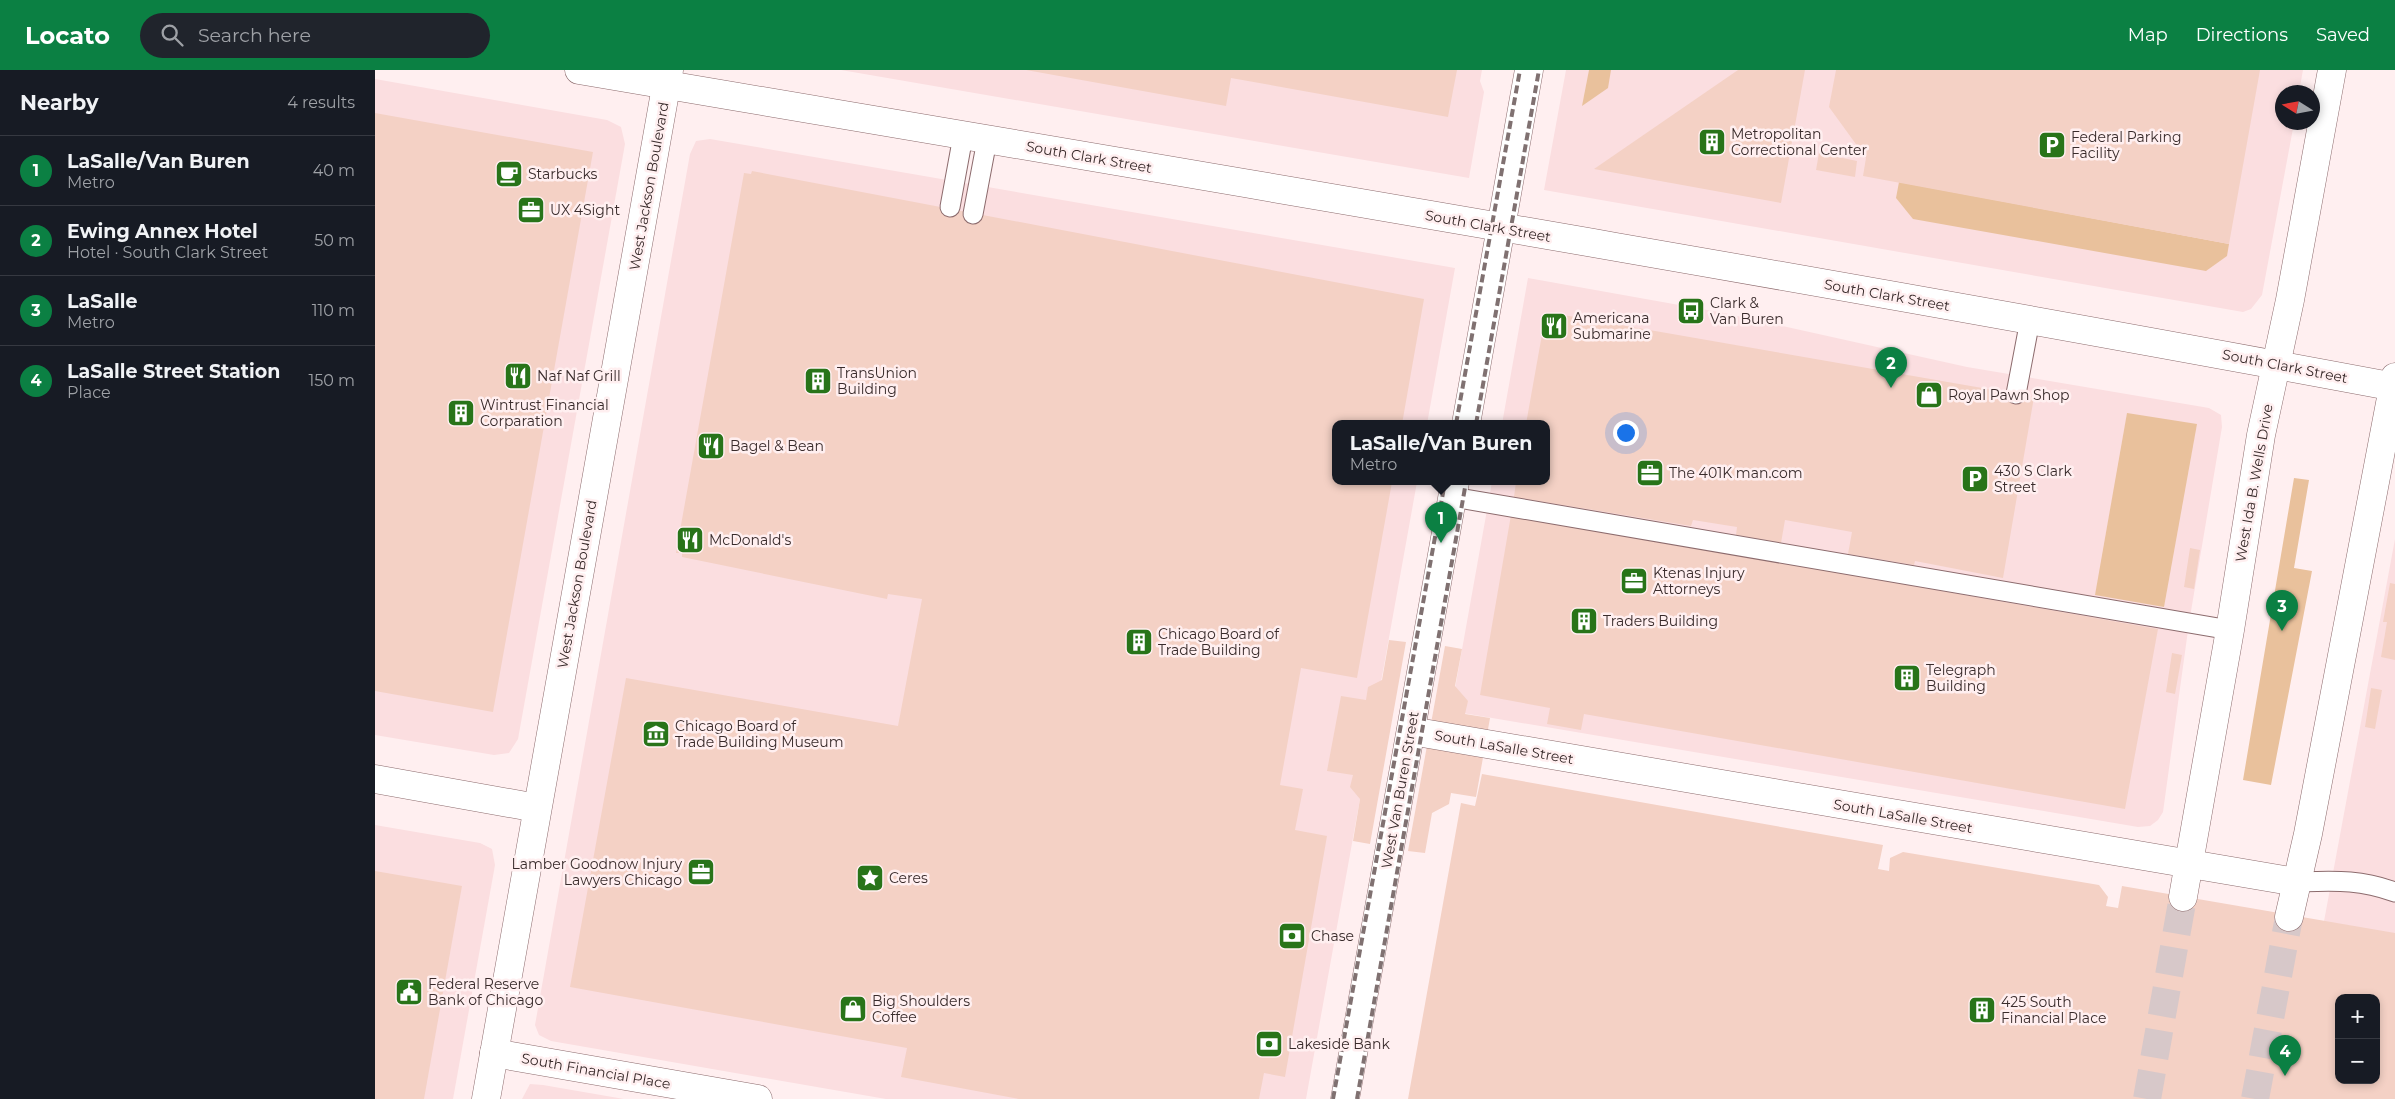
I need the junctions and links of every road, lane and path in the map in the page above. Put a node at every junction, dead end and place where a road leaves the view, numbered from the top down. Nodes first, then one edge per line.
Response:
1 (579, 70) edge
2 (1529, 70) edge
3 (2332, 70) edge
4 (668, 77) edge
5 (975, 138) junction
6 (950, 207) dead end
7 (973, 214) dead end
8 (1500, 228) junction
9 (2030, 320) junction
10 (2275, 364) junction
11 (2394, 384) edge
12 (2016, 394) dead end
13 (1467, 420) edge
14 (1454, 490) edge
15 (2230, 630) junction
16 (1411, 731) junction
17 (375, 779) edge
18 (537, 808) junction
19 (2189, 865) junction
20 (2296, 882) junction
21 (2395, 892) edge
22 (2183, 897) tunnel mouth
23 (2289, 917) tunnel mouth
24 (494, 1053) junction
25 (486, 1099) edge
26 (758, 1099) edge
27 (1345, 1099) edge

1 - 4 main road, South Clark Street
2 - 8 main road
3 - 10 main road, West Ida B. Wells Drive
4 - 5 main road, South Clark Street
4 - 18 main road, West Jackson Boulevard
5 - 6 lane
5 - 7 lane
5 - 8 main road, South Clark Street
8 - 9 main road, South Clark Street
8 - 13 main road
9 - 10 main road, South Clark Street
9 - 12 lane
10 - 11 main road, South Clark Street
10 - 15 main road, West Ida B. Wells Drive
11 - 20 main road
14 - 15 lane
14 - 16 main road, West Van Buren Street
15 - 19 main road, West Ida B. Wells Drive
16 - 19 main road, South LaSalle Street
16 - 27 main road, West Van Buren Street
17 - 18 main road
18 - 24 main road, West Jackson Boulevard
19 - 20 main road, South LaSalle Street
19 - 22 main road, West Ida B. Wells Drive
20 - 21 lane, South LaSalle Street
20 - 23 main road
24 - 25 main road, West Jackson Boulevard
24 - 26 main road, South Financial Place

